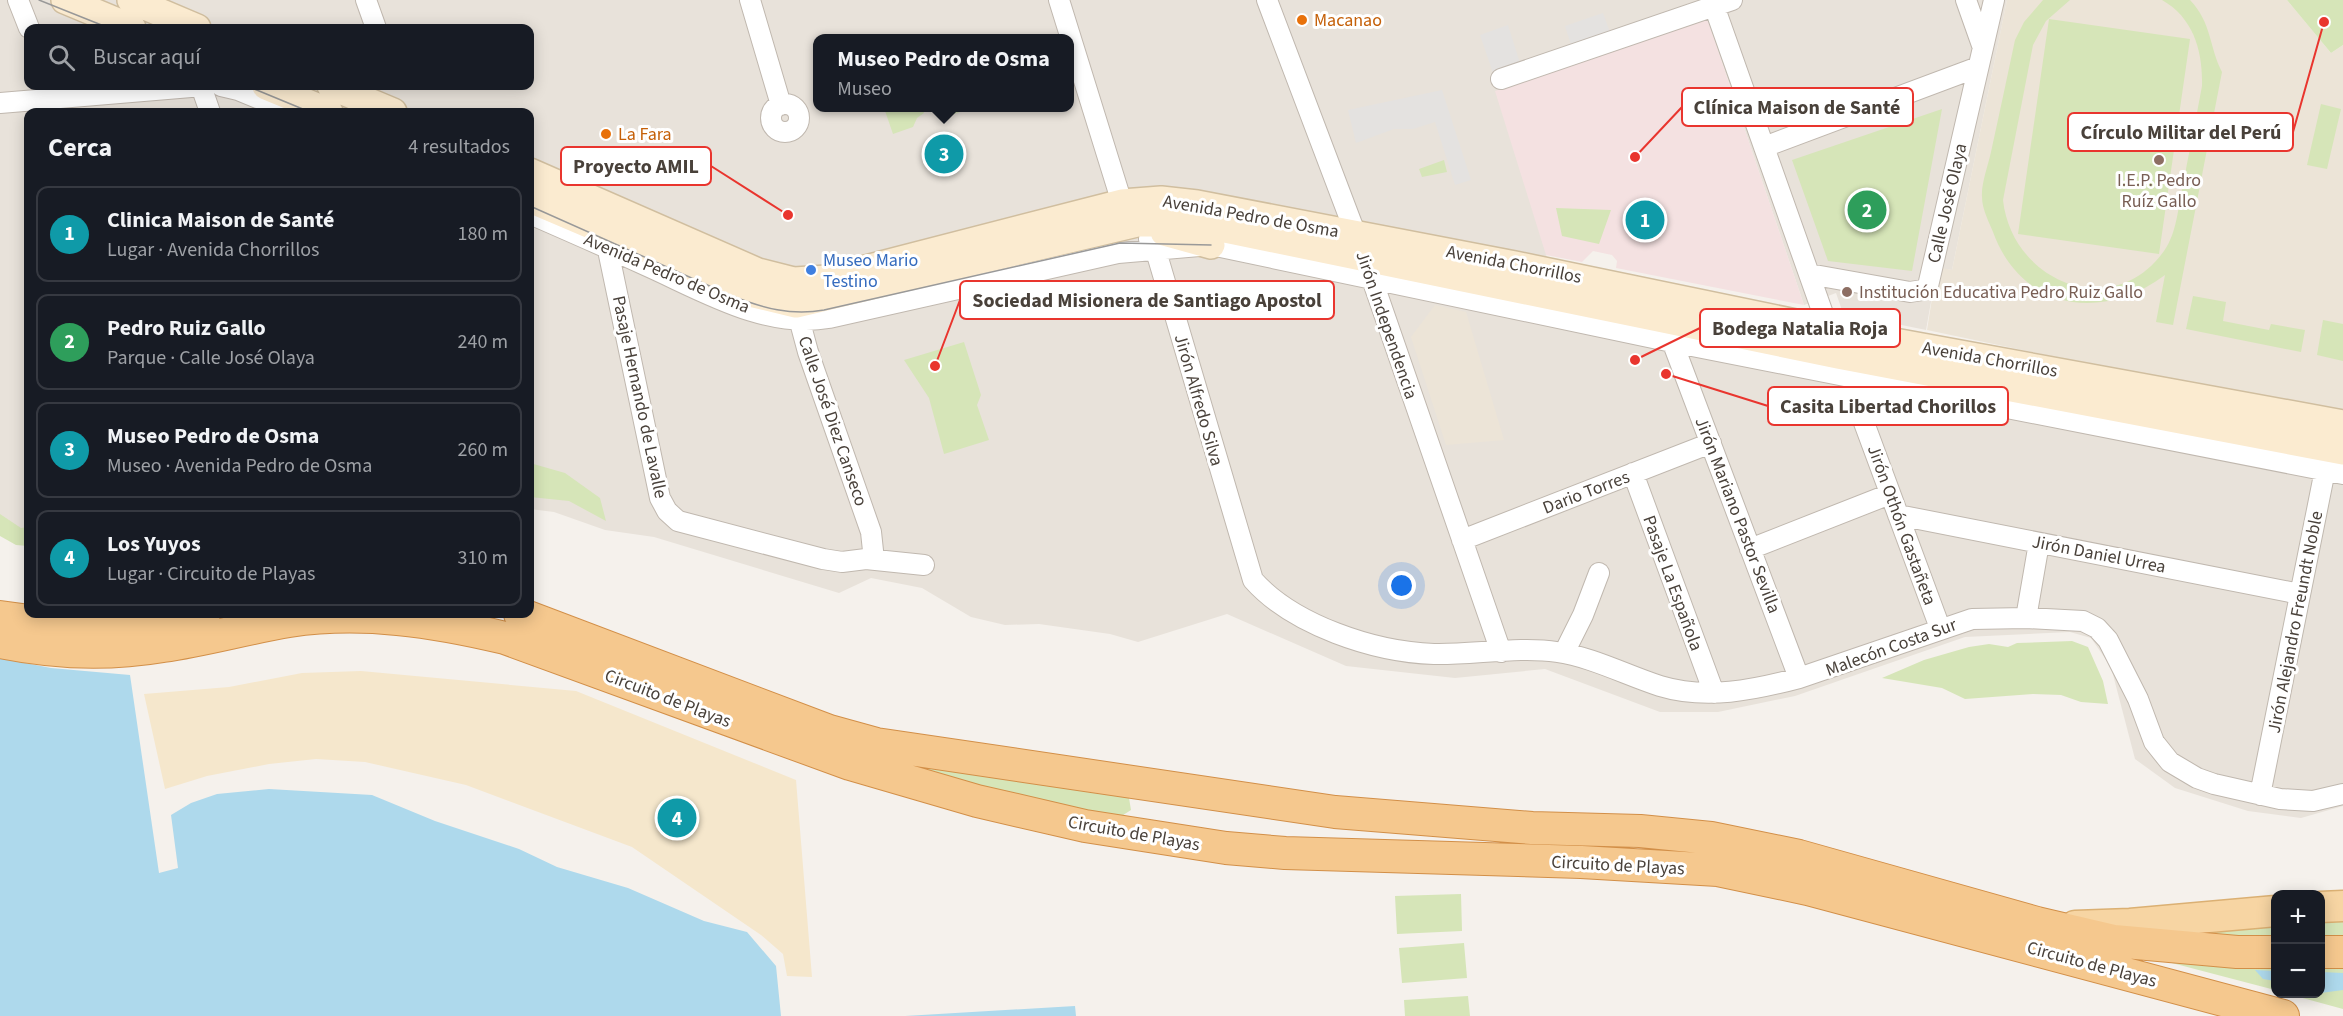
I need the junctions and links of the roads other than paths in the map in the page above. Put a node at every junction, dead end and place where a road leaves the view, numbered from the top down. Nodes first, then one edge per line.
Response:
1 (18, 0) edge
2 (65, 0) edge
3 (131, 0) edge
4 (366, 0) edge
5 (750, 0) edge
6 (1059, 0) edge
7 (1267, 0) edge
8 (1966, 0) edge
9 (1994, 0) edge
10 (1720, 2) edge
11 (27, 24) edge
12 (122, 24) edge
13 (188, 24) edge
14 (375, 24) edge
15 (1070, 34) edge
16 (1074, 45) edge
17 (1981, 57) junction
18 (1501, 79) dead end
19 (156, 90) edge
20 (202, 90) edge
21 (238, 90) edge
22 (276, 90) edge
23 (340, 90) edge
24 (357, 98) edge
25 (54, 99) edge
26 (0, 103) edge
27 (781, 105) dead end
28 (209, 108) edge
29 (282, 108) edge
30 (319, 108) edge
31 (383, 108) edge
32 (1764, 147) junction
33 (534, 175) edge
34 (534, 201) edge
35 (1130, 213) junction
36 (534, 215) edge
37 (613, 232) junction
38 (1211, 246) junction
39 (1154, 249) junction
40 (1364, 257) junction
41 (1809, 274) junction
42 (1598, 293) junction
43 (797, 302) junction
44 (1720, 318) junction
45 (1668, 330) junction
46 (1829, 330) junction
47 (1842, 365) junction
48 (2343, 424) edge
49 (1711, 443) junction
50 (2335, 461) edge
51 (1633, 473) junction
52 (1890, 494) junction
53 (1898, 515) junction
54 (1462, 540) junction
55 (2039, 543) junction
56 (1750, 549) junction
57 (874, 560) junction
58 (924, 565) dead end
59 (1599, 573) dead end
60 (1253, 580) joint
61 (2300, 594) junction
62 (0, 616) edge
63 (180, 618) edge
64 (342, 618) edge
65 (394, 618) edge
66 (531, 618) edge
67 (2025, 618) junction
68 (1940, 628) junction
69 (0, 642) edge
70 (1501, 652) junction
71 (1564, 653) junction
72 (1799, 678) junction
73 (1714, 693) junction
74 (2343, 794) edge
75 (2260, 795) junction
76 (2343, 906) edge
77 (2325, 908) edge
78 (2271, 911) edge
79 (2037, 923) junction
80 (2271, 952) edge
81 (2283, 1016) edge

1 - 11 street
2 - 12 main road
3 - 13 main road
4 - 14 street
5 - 27 street
6 - 15 street, Jirón Alfredo Silva
7 - 40 street, Jirón Independencia
8 - 17 street
9 - 17 street, Calle José Olaya
10 - 18 street
10 - 32 street, Jirón Othón Gastañeta
16 - 35 street, Jirón Alfredo Silva
17 - 32 street
17 - 41 street, Calle José Olaya
19 - 25 street
20 - 28 street
21 - 29 street
22 - 30 main road
23 - 24 main road
24 - 31 main road
25 - 26 street
32 - 41 street, Jirón Othón Gastañeta
33 - 37 main road, Avenida Pedro de Osma
34 - 37 main road, Avenida Pedro de Osma
35 - 38 main road
35 - 39 street, Jirón Alfredo Silva
35 - 40 main road, Avenida Pedro de Osma
35 - 43 main road, Avenida Pedro de Osma
36 - 37 street, Avenida Pedro de Osma
37 - 43 main road, Avenida Pedro de Osma
37 - 43 street, Avenida Pedro de Osma
37 - 57 street, Pasaje Hernando de Lavalle
38 - 39 street, Avenida Pedro de Osma
38 - 40 street, Avenida Pedro de Osma
39 - 43 street, Avenida Pedro de Osma
39 - 60 street, Jirón Alfredo Silva
40 - 42 main road, Avenida Chorrillos
40 - 45 street, Avenida Chorrillos
40 - 54 street, Jirón Independencia
41 - 46 street, Jirón Othón Gastañeta
42 - 44 main road, Avenida Chorrillos
42 - 45 main road, Avenida Chorrillos
43 - 57 street, Calle José Diez Canseco
44 - 45 main road, Avenida Chorrillos
44 - 46 main road, Avenida Chorrillos
44 - 47 main road, Avenida Chorrillos
45 - 47 street, Avenida Chorrillos
45 - 49 street, Jirón Mariano Pastor Sevilla
46 - 47 street, Jirón Othón Gastañeta
46 - 48 main road, Avenida Chorrillos
47 - 50 main road, Avenida Chorrillos
47 - 52 street, Jirón Othón Gastañeta
49 - 51 street, Dario Torres
49 - 56 street, Jirón Mariano Pastor Sevilla
50 - 61 street, Jirón Alejandro Freundt Noble
51 - 54 street, Dario Torres
51 - 73 street, Pasaje La Española
52 - 53 street, Jirón Othón Gastañeta
52 - 56 street
53 - 55 street, Jirón Daniel Urrea
53 - 68 street, Jirón Othón Gastañeta
54 - 70 street, Jirón Independencia
55 - 61 street, Jirón Daniel Urrea
55 - 67 street
56 - 72 street, Jirón Mariano Pastor Sevilla
57 - 58 street
59 - 71 street
60 - 70 street, Malecón Costa Sur
61 - 75 street, Jirón Alejandro Freundt Noble
62 - 63 highway
64 - 69 highway, Circuito de Playas
65 - 81 highway, Circuito de Playas
66 - 79 highway, Circuito de Playas
67 - 68 street, Malecón Costa Sur
67 - 75 street, Malecón Costa Sur
68 - 72 street, Malecón Costa Sur
70 - 71 street, Malecón Costa Sur
71 - 73 street, Malecón Costa Sur
72 - 73 street, Malecón Costa Sur
74 - 75 street, Malecón Costa Sur
76 - 77 main road
78 - 79 main road
79 - 80 highway, Circuito de Playas

